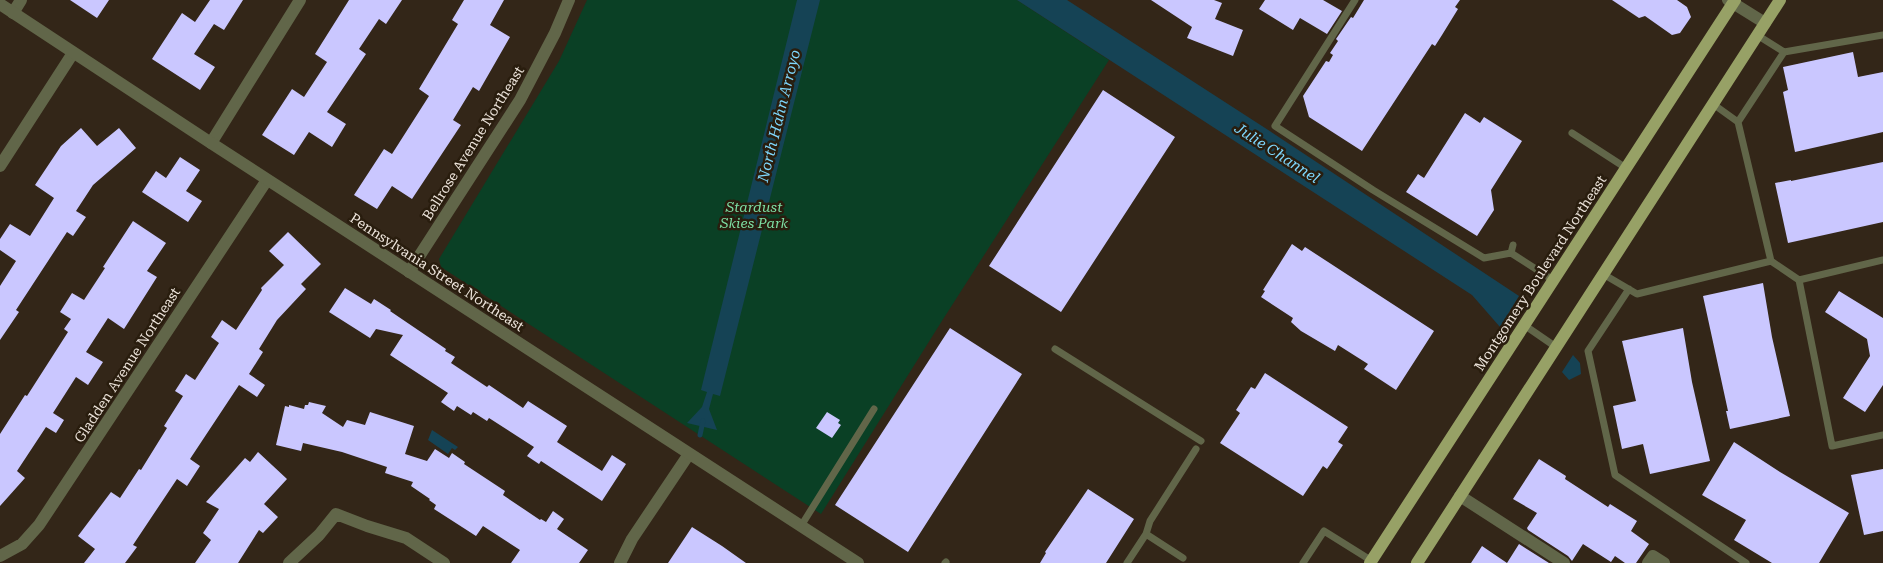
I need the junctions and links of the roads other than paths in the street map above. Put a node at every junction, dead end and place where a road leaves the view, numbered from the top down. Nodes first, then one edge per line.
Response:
1 (21, 0) edge
2 (300, 0) edge
3 (570, 0) edge
4 (1355, 0) edge
5 (1780, 0) edge
6 (1732, 1) edge
7 (0, 4) edge
8 (13, 13) junction
9 (1765, 23) junction
10 (1757, 35) junction
11 (1883, 35) edge
12 (73, 52) junction
13 (1784, 52) junction
14 (1713, 104) junction
15 (1738, 122) junction
16 (1572, 133) dead end
17 (210, 143) junction
18 (0, 166) edge
19 (1626, 168) junction
20 (267, 180) junction
21 (1513, 245) dead end
22 (1511, 253) junction
23 (1883, 260) edge
24 (1771, 261) junction
25 (409, 272) junction
26 (1603, 274) junction
27 (1553, 280) junction
28 (1799, 280) junction
29 (1629, 290) junction
30 (1524, 325) junction
31 (1556, 347) junction
32 (1055, 349) dead end
33 (874, 409) dead end
34 (1883, 435) edge
35 (1201, 441) dead end
36 (1196, 449) dead end
37 (689, 454) junction
38 (1460, 496) junction
39 (801, 526) junction
40 (1146, 534) junction
41 (0, 556) edge
42 (1183, 558) dead end
43 (1372, 562) edge
44 (289, 563) edge
45 (444, 563) edge
46 (620, 563) edge
47 (858, 563) edge
48 (1126, 563) edge
49 (1303, 563) edge
50 (1417, 563) edge
51 (1564, 563) edge
52 (1648, 563) edge
53 (1664, 563) edge
54 (1746, 563) edge

1 - 8 street
2 - 17 street
3 - 25 street, Bellrose Avenue Northeast
4 - 22 lane
5 - 9 main road
6 - 9 street
6 - 19 main road, Montgomery Boulevard Northeast
7 - 8 street, Pennsylvania Street Northeast
8 - 12 street, Pennsylvania Street Northeast
9 - 10 main road
10 - 13 lane
10 - 14 main road
11 - 13 lane
12 - 17 street, Pennsylvania Street Northeast
12 - 18 street
13 - 15 lane
14 - 15 lane
14 - 26 main road
15 - 24 lane
16 - 19 lane
17 - 20 street, Pennsylvania Street Northeast
19 - 27 main road, Montgomery Boulevard Northeast
20 - 25 street, Pennsylvania Street Northeast
20 - 41 street, Gladden Avenue Northeast
21 - 22 lane
22 - 27 lane
23 - 28 lane
24 - 28 lane
24 - 29 lane
25 - 37 street, Pennsylvania Street Northeast
26 - 29 lane
26 - 31 main road
27 - 30 main road, Montgomery Boulevard Northeast
28 - 34 lane
29 - 54 lane
30 - 31 lane
30 - 43 main road, Montgomery Boulevard Northeast
31 - 38 main road
32 - 35 lane
33 - 39 lane
36 - 40 lane
37 - 39 street, Pennsylvania Street Northeast
37 - 46 street
38 - 50 main road
38 - 51 street
39 - 47 street, Pennsylvania Street Northeast
40 - 42 lane
40 - 48 lane
43 - 49 lane
44 - 45 street
52 - 53 street

